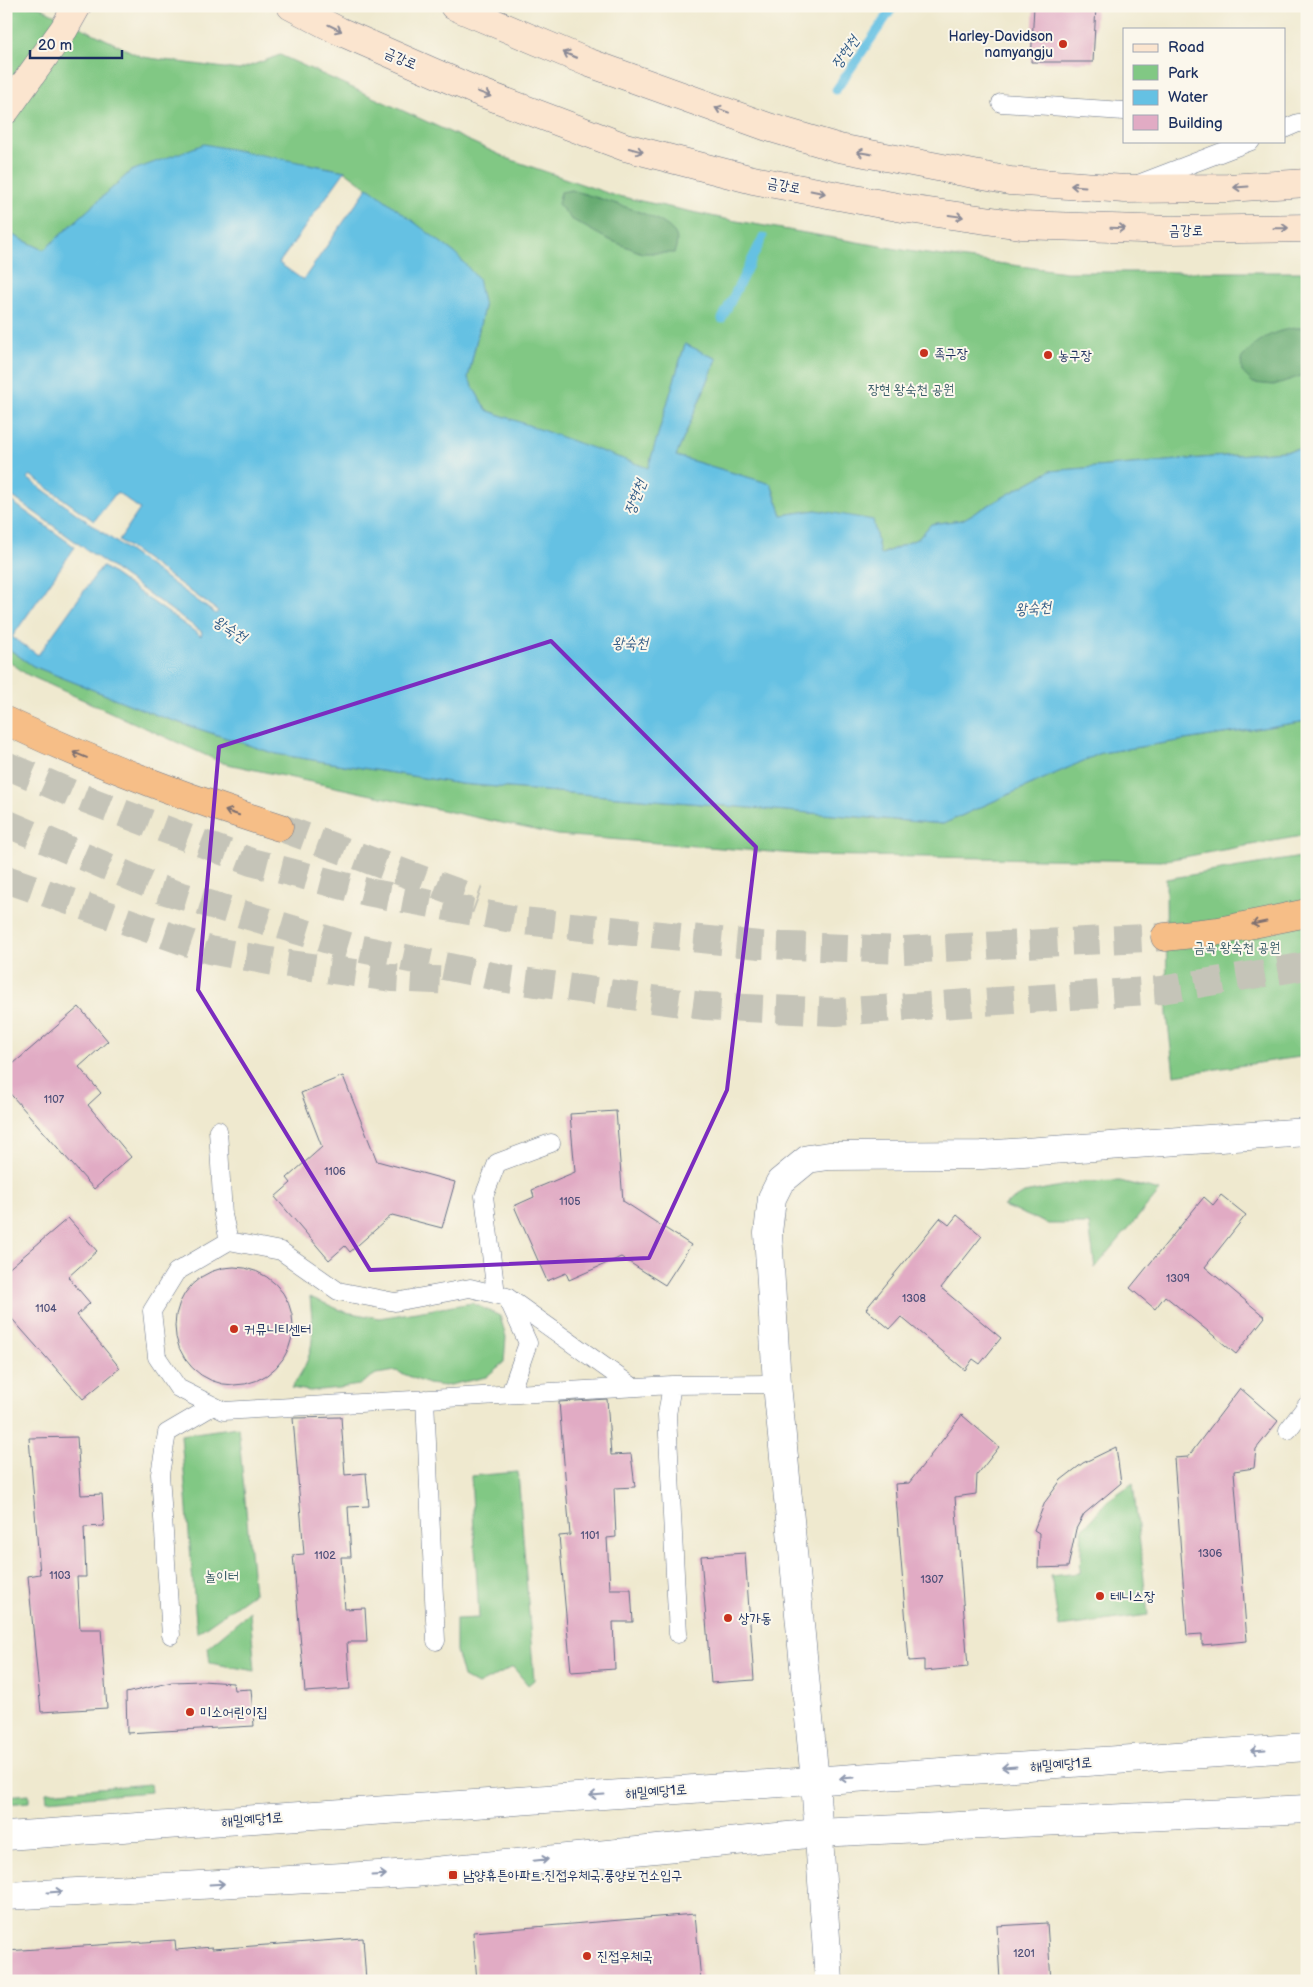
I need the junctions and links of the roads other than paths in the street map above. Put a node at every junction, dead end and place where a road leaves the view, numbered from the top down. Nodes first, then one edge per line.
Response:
1 (77, 6) edge
2 (291, 6) edge
3 (454, 6) edge
4 (1001, 103) dead end
5 (6, 110) edge
6 (1123, 111) edge
7 (1248, 142) edge
8 (1307, 182) edge
9 (1125, 189) junction
10 (1307, 228) edge
11 (6, 721) edge
12 (279, 827) tunnel mouth
13 (1307, 914) edge
14 (1165, 937) tunnel mouth
15 (218, 1130) dead end
16 (1307, 1132) edge
17 (551, 1144) dead end
18 (229, 1242) junction
19 (501, 1296) junction
20 (776, 1384) junction
21 (672, 1385) junction
22 (633, 1387) junction
23 (510, 1394) junction
24 (425, 1398) junction
25 (1307, 1405) edge
26 (213, 1406) junction
27 (1288, 1430) dead end
28 (678, 1634) dead end
29 (171, 1635) dead end
30 (436, 1641) dead end
31 (1307, 1747) edge
32 (814, 1781) junction
33 (1307, 1808) edge
34 (818, 1833) junction
35 (6, 1836) edge
36 (6, 1896) edge
37 (829, 1981) edge

1 - 5 main road
2 -> 10 main road, 금강로
9 -> 3 main road
4 - 6 lane
7 - 9 lane
8 -> 9 main road
12 -> 11 highway
13 -> 14 highway
15 - 18 lane
16 - 20 street
17 - 19 lane
18 - 19 lane
18 - 26 lane
19 - 22 lane
19 - 23 lane
20 - 21 lane
20 - 32 street
21 - 22 lane
21 - 28 lane
22 - 23 lane
23 - 24 lane
24 - 26 lane
24 - 30 lane
25 - 27 lane
26 - 29 lane
31 -> 32 street, 해밀예당1로
32 - 34 street
32 -> 35 street, 해밀예당1로
33 - 34 street
36 -> 34 street
34 - 37 street

